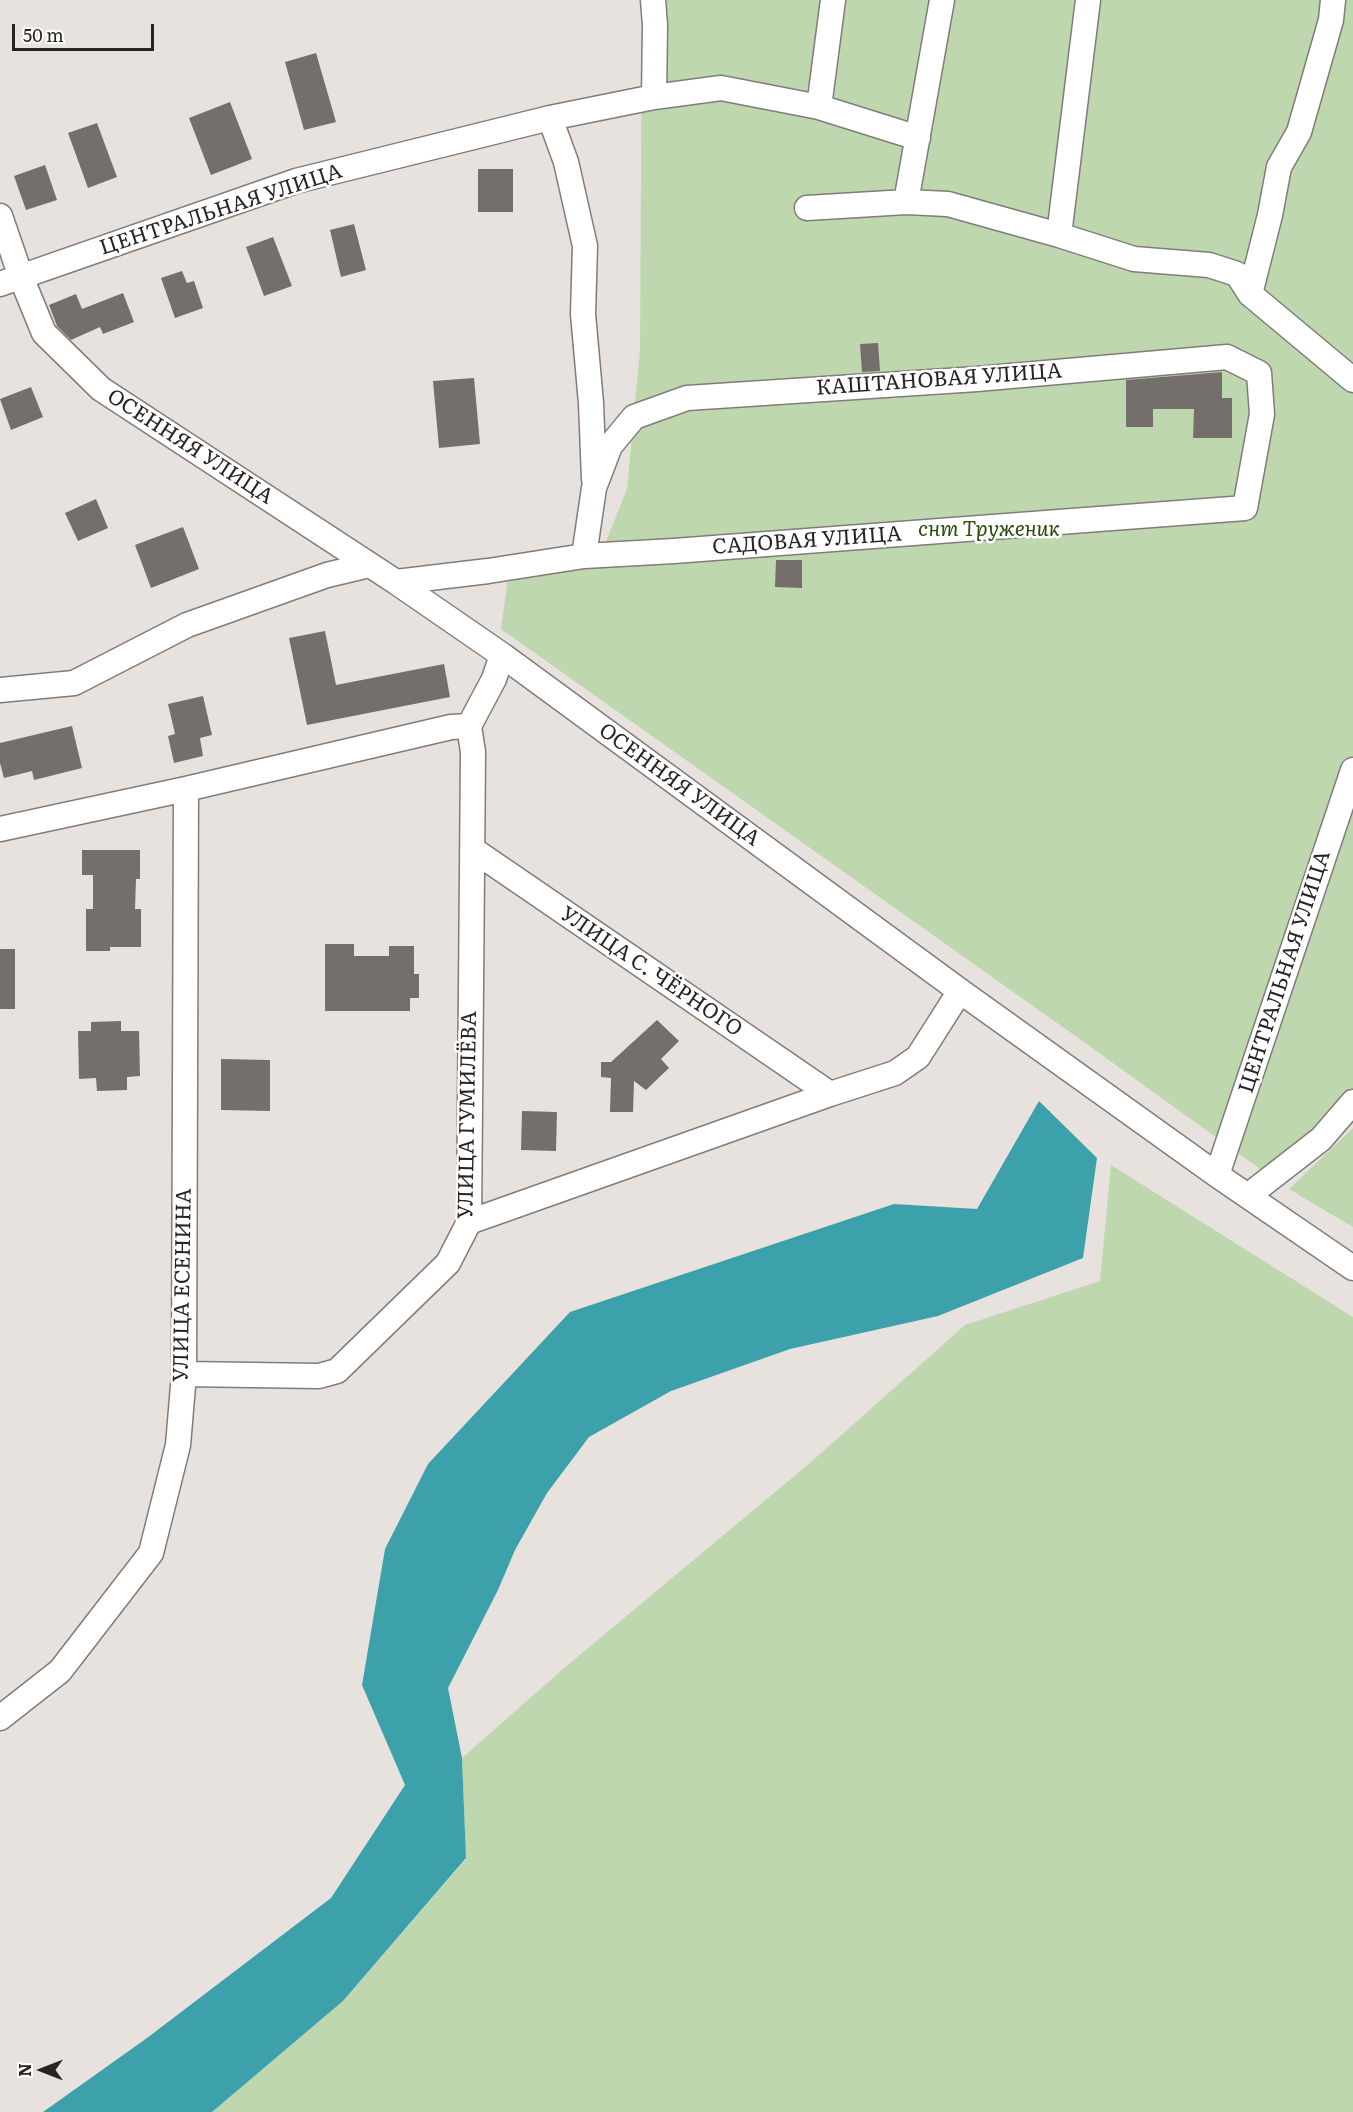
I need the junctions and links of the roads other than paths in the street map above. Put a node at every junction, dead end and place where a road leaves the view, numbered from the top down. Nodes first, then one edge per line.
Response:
1 (653, 0) edge
2 (834, 0) edge
3 (942, 0) edge
4 (1088, 0) edge
5 (1333, 0) edge
6 (654, 97) junction
7 (819, 107) junction
8 (550, 118) junction
9 (918, 138) junction
10 (906, 202) junction
11 (807, 208) dead end
12 (0, 216) edge
13 (1059, 235) junction
14 (10, 280) edge
15 (1250, 294) junction
16 (1353, 380) edge
17 (594, 488) junction
18 (1245, 508) joint
19 (584, 556) junction
20 (369, 565) junction
21 (396, 582) junction
22 (502, 655) junction
23 (0, 690) edge
24 (469, 726) junction
25 (1353, 770) edge
26 (186, 789) junction
27 (0, 829) edge
28 (472, 849) junction
29 (960, 991) junction
30 (830, 1094) junction
31 (1353, 1102) edge
32 (1217, 1175) junction
33 (1249, 1195) junction
34 (469, 1222) junction
35 (1353, 1268) edge
36 (184, 1374) junction
37 (0, 1718) edge

1 - 6 street
2 - 7 street
3 - 9 street
4 - 13 street
5 - 15 street
6 - 7 street, ЦЕНТРАЛЬНАЯ УЛИЦА
6 - 8 street, ЦЕНТРАЛЬНАЯ УЛИЦА
7 - 9 street, ЦЕНТРАЛЬНАЯ УЛИЦА
8 - 14 street, ЦЕНТРАЛЬНАЯ УЛИЦА
8 - 17 street
9 - 10 street
10 - 11 street
10 - 13 street
12 - 14 street, ОСЕННЯЯ УЛИЦА
13 - 15 street
14 - 20 street, ОСЕННЯЯ УЛИЦА
15 - 16 street
17 - 18 street, КАШТАНОВАЯ УЛИЦА
17 - 19 street, КАШТАНОВАЯ УЛИЦА
18 - 19 street, САДОВАЯ УЛИЦА
19 - 21 street
20 - 21 street, ОСЕННЯЯ УЛИЦА
20 - 23 street
21 - 22 street, ОСЕННЯЯ УЛИЦА
22 - 24 street
22 - 29 street, ОСЕННЯЯ УЛИЦА
24 - 26 street
24 - 28 street, УЛИЦА ГУМИЛЁВА
25 - 32 street, ЦЕНТРАЛЬНАЯ УЛИЦА
26 - 27 street
26 - 36 street, УЛИЦА ЕСЕНИНА
28 - 30 street, УЛИЦА С. ЧЁРНОГО
28 - 34 street, УЛИЦА ГУМИЛЁВА
29 - 30 street
29 - 32 street, ОСЕННЯЯ УЛИЦА
30 - 34 street
31 - 33 street
32 - 33 street, ОСЕННЯЯ УЛИЦА
33 - 35 street, ОСЕННЯЯ УЛИЦА
34 - 36 street, УЛИЦА ГУМИЛЁВА
36 - 37 street, УЛИЦА ЕСЕНИНА

